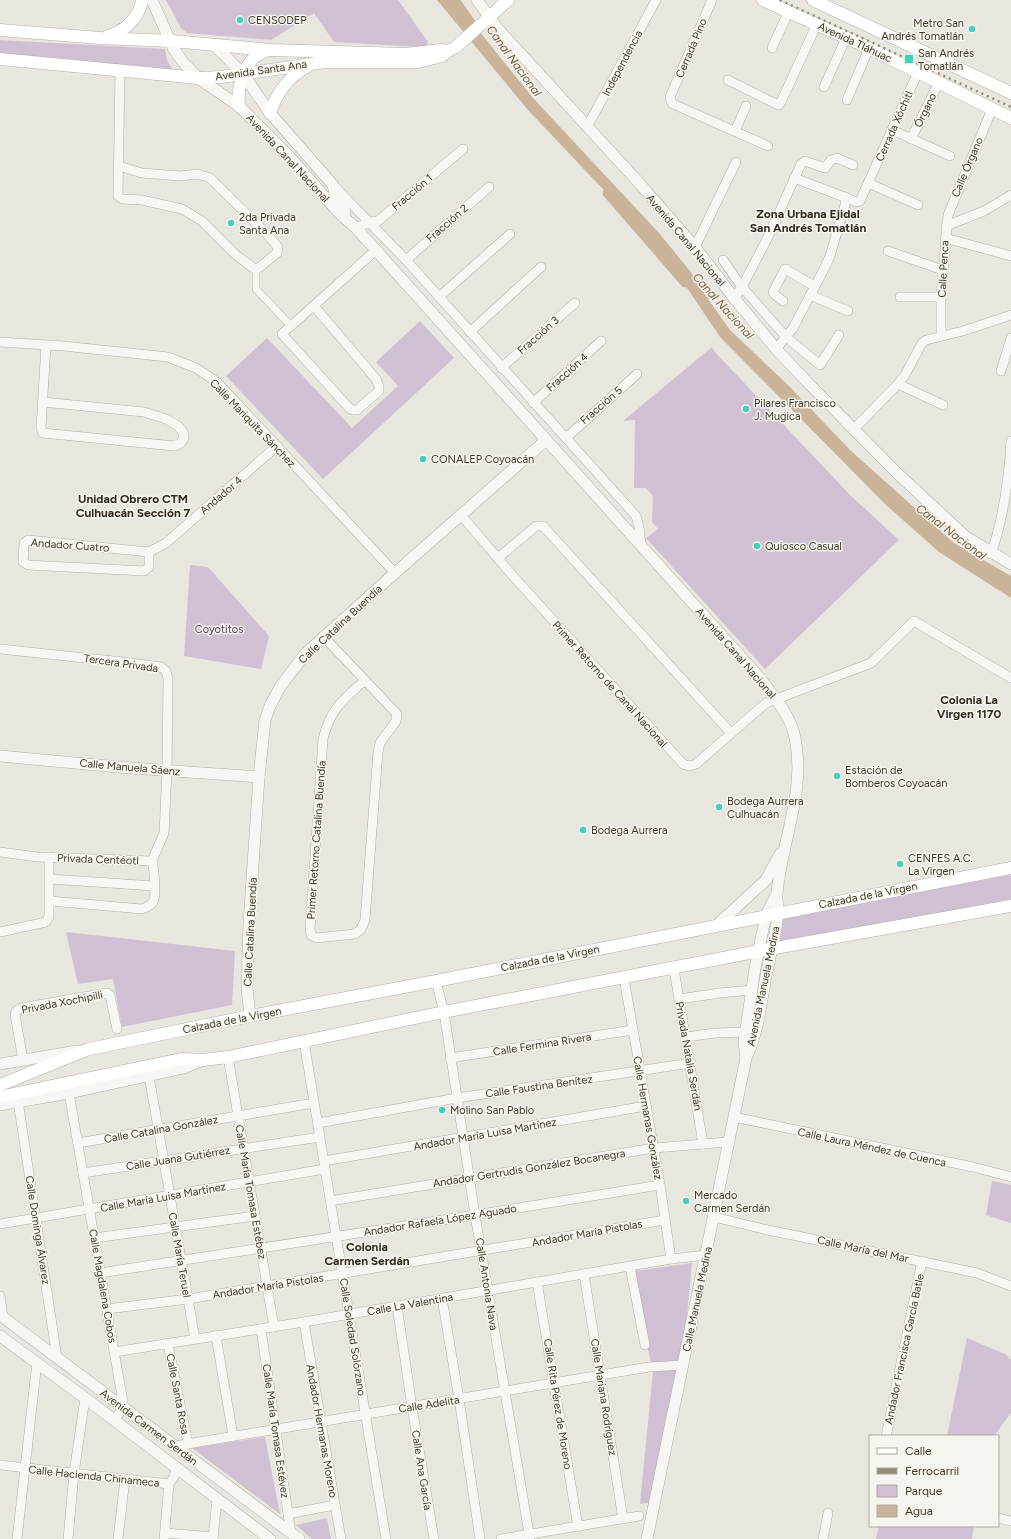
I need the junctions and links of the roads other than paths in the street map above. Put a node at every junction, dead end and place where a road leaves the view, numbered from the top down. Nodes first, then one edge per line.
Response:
1 (142, 0) edge
2 (152, 0) edge
3 (477, 0) edge
4 (508, 0) edge
5 (656, 0) edge
6 (712, 0) edge
7 (763, 0) edge
8 (813, 0) edge
9 (789, 11) junction
10 (487, 20) junction
11 (817, 24) junction
12 (0, 30) edge
13 (100, 38) junction
14 (846, 38) junction
15 (172, 41) junction
16 (214, 45) junction
17 (772, 48) dead end
18 (869, 48) junction
19 (271, 50) junction
20 (448, 51) junction
21 (0, 59) edge
22 (312, 63) junction
23 (120, 70) junction
24 (918, 72) junction
25 (243, 74) junction
26 (198, 78) junction
27 (728, 80) dead end
28 (939, 82) junction
29 (824, 87) dead end
30 (1011, 93) edge
31 (847, 100) dead end
32 (239, 106) junction
33 (746, 106) dead end
34 (992, 109) junction
35 (270, 113) junction
36 (1011, 118) edge
37 (587, 127) junction
38 (892, 130) junction
39 (735, 131) junction
40 (911, 139) junction
41 (768, 146) dead end
42 (463, 148) dead end
43 (950, 156) dead end
44 (736, 162) dead end
45 (853, 165) dead end
46 (119, 166) junction
47 (794, 178) junction
48 (869, 182) junction
49 (334, 185) junction
50 (489, 187) dead end
51 (1011, 195) edge
52 (847, 198) junction
53 (918, 205) dead end
54 (370, 222) junction
55 (354, 226) junction
56 (946, 226) junction
57 (510, 234) dead end
58 (945, 238) junction
59 (695, 247) junction
60 (376, 250) junction
61 (888, 251) dead end
62 (1011, 256) edge
63 (406, 260) junction
64 (723, 260) dead end
65 (541, 267) dead end
66 (256, 270) junction
67 (943, 270) junction
68 (814, 286) junction
69 (742, 287) junction
70 (810, 295) junction
71 (439, 296) junction
72 (900, 296) dead end
73 (941, 297) junction
74 (734, 298) junction
75 (783, 301) dead end
76 (575, 303) dead end
77 (314, 306) junction
78 (848, 311) dead end
79 (1011, 315) edge
80 (291, 326) junction
81 (470, 332) junction
82 (839, 335) dead end
83 (941, 336) junction
84 (786, 337) junction
85 (1011, 338) edge
86 (601, 341) dead end
87 (0, 342) edge
88 (46, 345) junction
89 (776, 349) junction
90 (501, 368) junction
91 (1001, 371) dead end
92 (637, 374) dead end
93 (898, 384) junction
94 (43, 402) junction
95 (533, 402) junction
96 (942, 405) dead end
97 (853, 430) junction
98 (566, 438) junction
99 (546, 440) junction
100 (1011, 441) edge
101 (277, 446) junction
102 (461, 515) junction
103 (641, 545) junction
104 (149, 552) junction
105 (991, 554) junction
106 (498, 558) junction
107 (1011, 564) edge
108 (395, 572) junction
109 (323, 636) junction
110 (0, 649) edge
111 (1011, 678) edge
112 (365, 680) junction
113 (775, 698) junction
114 (731, 733) junction
115 (0, 756) edge
116 (167, 771) junction
117 (260, 777) junction
118 (784, 846) junction
119 (0, 852) edge
120 (49, 857) junction
121 (152, 861) junction
122 (1011, 868) edge
123 (50, 879) junction
124 (154, 886) junction
125 (777, 894) junction
126 (50, 901) junction
127 (1011, 906) edge
128 (778, 912) junction
129 (766, 916) junction
130 (717, 925) junction
131 (0, 932) edge
132 (772, 950) junction
133 (759, 951) junction
134 (674, 969) junction
135 (624, 978) junction
136 (436, 981) junction
137 (752, 990) junction
138 (679, 999) junction
139 (444, 1012) junction
140 (250, 1016) junction
141 (117, 1029) dead end
142 (633, 1030) junction
143 (746, 1032) junction
144 (686, 1037) junction
145 (304, 1041) junction
146 (89, 1049) junction
147 (228, 1057) junction
148 (450, 1058) junction
149 (746, 1058) junction
150 (23, 1060) junction
151 (203, 1060) junction
152 (691, 1063) junction
153 (0, 1064) edge
154 (640, 1071) junction
155 (149, 1076) junction
156 (0, 1085) edge
157 (70, 1093) junction
158 (0, 1097) edge
159 (457, 1098) junction
160 (18, 1101) junction
161 (314, 1103) junction
162 (0, 1105) edge
163 (646, 1106) junction
164 (238, 1116) junction
165 (734, 1118) junction
166 (318, 1124) junction
167 (158, 1130) junction
168 (320, 1137) junction
169 (463, 1137) junction
170 (728, 1142) junction
171 (78, 1143) junction
172 (703, 1144) junction
173 (243, 1148) junction
174 (654, 1148) junction
175 (164, 1161) junction
176 (324, 1165) junction
177 (83, 1173) junction
178 (470, 1177) junction
179 (1011, 1177) edge
180 (249, 1182) junction
181 (660, 1185) junction
182 (170, 1196) junction
183 (330, 1201) junction
184 (90, 1209) junction
185 (476, 1215) junction
186 (255, 1216) junction
187 (714, 1217) junction
188 (36, 1218) junction
189 (665, 1220) junction
190 (0, 1224) edge
191 (175, 1226) junction
192 (336, 1236) junction
193 (94, 1238) junction
194 (260, 1247) junction
195 (482, 1251) junction
196 (706, 1255) junction
197 (671, 1259) junction
198 (181, 1260) junction
199 (922, 1261) junction
200 (630, 1267) junction
201 (100, 1273) junction
202 (342, 1274) junction
203 (584, 1274) junction
204 (537, 1282) junction
205 (266, 1285) junction
206 (1011, 1286) edge
207 (489, 1291) junction
208 (0, 1296) edge
209 (442, 1298) junction
210 (188, 1299) junction
211 (397, 1306) junction
212 (107, 1309) junction
213 (349, 1314) junction
214 (2, 1316) edge
215 (304, 1322) junction
216 (274, 1327) junction
217 (261, 1329) junction
218 (0, 1336) edge
219 (216, 1336) junction
220 (194, 1339) junction
221 (168, 1344) junction
222 (645, 1345) dead end
223 (114, 1352) junction
224 (57, 1358) junction
225 (37, 1362) junction
226 (683, 1365) junction
227 (600, 1375) junction
228 (555, 1383) junction
229 (505, 1392) junction
230 (85, 1398) junction
231 (459, 1399) junction
232 (412, 1407) junction
233 (124, 1408) junction
234 (366, 1414) junction
235 (113, 1420) junction
236 (320, 1422) junction
237 (276, 1429) junction
238 (886, 1435) edge
239 (233, 1436) junction
240 (188, 1444) junction
241 (175, 1446) junction
242 (0, 1465) edge
243 (25, 1468) junction
244 (176, 1468) junction
245 (74, 1473) junction
246 (125, 1479) junction
247 (169, 1484) junction
248 (217, 1499) junction
249 (335, 1505) junction
250 (828, 1513) dead end
251 (288, 1514) junction
252 (638, 1516) dead end
253 (999, 1518) edge
254 (622, 1519) junction
255 (1011, 1521) edge
256 (578, 1527) junction
257 (165, 1536) edge
258 (261, 1536) edge
259 (295, 1536) edge
260 (529, 1537) edge
261 (213, 1538) edge
262 (17, 1539) edge
263 (68, 1539) edge
264 (118, 1539) edge
265 (270, 1539) edge
266 (341, 1539) edge
267 (386, 1539) edge
268 (434, 1539) edge
269 (480, 1539) edge
270 (501, 1539) edge
271 (646, 1539) edge
272 (823, 1539) edge

1 - 13 main road
2 - 15 street, Avenida Canal Nacional
3 - 10 street, Avenida Canal Nacional
4 - 10 main road, Avenida Santa Ana
5 - 37 street, Independencia
6 - 39 street, Cerrada Pino
7 - 9 main road, Avenida Tláhuac
8 - 30 main road, Avenida Tláhuac
9 - 11 main road, Avenida Tláhuac
9 - 17 street
10 - 20 main road, Avenida Santa Ana
10 - 37 street, Avenida Canal Nacional
11 - 14 main road, Avenida Tláhuac
11 - 27 street
12 - 13 main road, Avenida Santa Ana
13 - 15 main road, Avenida Santa Ana
14 - 18 main road, Avenida Tláhuac
14 - 29 street
15 - 16 main road, Avenida Santa Ana
15 - 26 street, Avenida Canal Nacional
16 - 19 main road, Avenida Santa Ana
16 - 25 street, Avenida Canal Nacional
18 - 24 main road, Avenida Tláhuac
18 - 31 street
19 - 20 main road, Avenida Santa Ana
19 - 25 main road
20 - 22 main road, Avenida Santa Ana
21 - 23 main road, Avenida Santa Ana
22 - 25 main road, Avenida Santa Ana
22 - 35 main road
23 - 26 main road, Avenida Santa Ana
23 - 46 street
24 - 28 main road, Avenida Tláhuac
24 - 38 street, Cerrada Xóchitl
25 - 26 main road, Avenida Santa Ana
25 - 32 main road
25 - 35 street, Avenida Canal Nacional
26 - 32 street, Avenida Canal Nacional
28 - 34 main road, Avenida Tláhuac
28 - 40 street, Órgano
32 - 55 street, Avenida Canal Nacional
33 - 39 street
34 - 36 main road, Avenida Tláhuac
34 - 56 street, Calle Órgano
35 - 49 street, Avenida Canal Nacional
37 - 59 street, Avenida Canal Nacional
38 - 40 street
38 - 48 street, Cerrada Xóchitl
39 - 41 street
40 - 43 street
42 - 54 street, Fracción 1
44 - 59 street
45 - 47 street
46 - 66 street
46 - 66 street
47 - 52 street
47 - 69 street
48 - 52 street, Cerrada Xóchitl
48 - 53 street
49 - 54 street, Avenida Canal Nacional
49 - 55 street, Avenida Canal Nacional
50 - 63 street, Fracción 2
51 - 56 street, Calle Penca
52 - 68 street
54 - 55 street, Fracción 1
54 - 63 street, Avenida Canal Nacional
55 - 60 street, Avenida Canal Nacional
56 - 58 street, Calle Penca
57 - 71 street
58 - 62 street
58 - 67 street, Calle Penca
59 - 74 street, Avenida Canal Nacional
60 - 77 street
60 - 99 street, Avenida Canal Nacional
61 - 67 street
63 - 71 street, Avenida Canal Nacional
64 - 69 street
65 - 81 street
66 - 80 street
67 - 73 street, Calle Penca
68 - 70 street
68 - 75 street
69 - 74 street
69 - 84 street
70 - 78 street
70 - 84 street
71 - 81 street, Avenida Canal Nacional
72 - 73 street
73 - 83 street, Calle Penca
74 - 89 street, Avenida Canal Nacional
76 - 90 street, Fracción 3
77 - 80 street
77 - 80 street
79 - 83 street
81 - 90 street, Avenida Canal Nacional
82 - 84 street
83 - 93 street
84 - 89 street
85 - 91 street
86 - 95 street, Fracción 4
87 - 88 street, Calle Mariquita Sánchez
88 - 94 street
88 - 101 street, Calle Mariquita Sánchez
89 - 97 street, Avenida Canal Nacional
90 - 95 street, Avenida Canal Nacional
92 - 98 street, Fracción 5
93 - 96 street
93 - 97 street
94 - 94 street
95 - 98 street, Avenida Canal Nacional
97 - 105 street, Avenida Canal Nacional
98 - 103 street, Avenida Canal Nacional
99 - 102 street, Calle Catalina Buendía
99 - 103 street, Avenida Canal Nacional
100 - 105 street
101 - 104 street, Andador 4
101 - 108 street, Calle Mariquita Sánchez
102 - 106 street, Primer Retorno de Canal Nacional
102 - 108 street, Calle Catalina Buendía
103 - 113 street, Avenida Canal Nacional
104 - 104 street, Andador Cuatro
105 - 107 street, Avenida Canal Nacional
106 - 114 street
106 - 114 street, Primer Retorno de Canal Nacional
108 - 109 street, Calle Catalina Buendía
109 - 112 street, Primer Retorno Catalina Buendía
109 - 117 street, Calle Catalina Buendía
110 - 116 street, Tercera Privada
111 - 113 street, Primer Retorno de Canal Nacional
112 - 112 street, Primer Retorno Catalina Buendía
113 - 114 street, Primer Retorno de Canal Nacional
113 - 118 street, Avenida Canal Nacional
115 - 116 street, Calle Manuela Sáenz
116 - 117 street, Calle Manuela Sáenz
116 - 121 street, Privada Centéotl
117 - 140 street, Calle Catalina Buendía
118 - 125 street, Avenida Canal Nacional
118 - 130 street
119 - 120 street, Privada Centéotl
120 - 121 street, Privada Centéotl
120 - 123 street
121 - 124 street
122 - 128 main road, Calzada de la Virgen
123 - 124 street
123 - 126 street
124 - 126 street
125 - 128 street, Avenida Canal Nacional
125 - 129 street, Avenida Canal Nacional
126 - 131 street
127 - 132 main road
128 - 129 main road, Calzada de la Virgen
128 - 132 street, Avenida Manuela Medina
129 - 130 main road, Calzada de la Virgen
129 - 133 street, Avenida Manuela Medina
130 - 136 main road, Calzada de la Virgen
132 - 133 main road
132 - 149 street, Avenida Manuela Medina
133 - 134 main road
133 - 137 street, Avenida Manuela Medina
134 - 135 main road
134 - 138 street, Privada Natalia Serdán
135 - 139 main road
135 - 142 street, Calle Hermanas González
136 - 139 street, Calle Antonia Nava
136 - 140 main road, Calzada de la Virgen
137 - 138 street
137 - 143 street, Avenida Manuela Medina
138 - 144 street, Privada Natalia Serdán
139 - 145 main road
139 - 148 street, Calle Antonia Nava
140 - 146 main road, Calzada de la Virgen
141 - 150 street, Privada Xochipilli
142 - 148 street, Calle Fermina Rivera
142 - 154 street, Calle Hermanas González
143 - 144 street
143 - 149 street, Avenida Manuela Medina
144 - 152 street, Privada Natalia Serdán
145 - 147 main road
145 - 161 street, Calle Soledad Solórzano
146 - 150 street, Calzada de la Virgen
146 - 156 main road, Calzada de la Virgen
147 - 151 main road
147 - 164 street, Calle María Tomasa Estébez
148 - 159 street, Calle Antonia Nava
149 - 165 street, Calle Manuela Medina
150 - 153 street, Calzada de la Virgen
151 - 155 street
151 - 158 main road
152 - 154 street, Calle Faustina Benítez
152 - 172 street, Privada Natalia Serdán
154 - 159 street, Calle Faustina Benítez
154 - 163 street, Calle Hermanas González
155 - 157 street
155 - 167 street, Calle María Teruel
157 - 160 street
157 - 171 street, Calle Magdalena Cobos
159 - 166 street, Calle Faustina Benítez
159 - 169 street, Calle Antonia Nava
160 - 162 street
160 - 188 street, Calle Dominga Álvarez
161 - 164 street, Calle Catalina González
161 - 166 street, Calle Soledad Solórzano
163 - 169 street, Andador María Luisa Martínez
163 - 174 street, Calle Hermanas González
164 - 167 street, Calle Catalina González
164 - 173 street, Calle María Tomasa Estébez
165 - 170 street, Calle Manuela Medina
165 - 179 street, Calle Laura Méndez de Cuenca
166 - 168 street, Calle Soledad Solórzano
167 - 171 street, Calle Catalina González
167 - 175 street, Calle María Teruel
168 - 173 street, Calle Juana Gutiérrez
168 - 176 street, Calle Soledad Solórzano
169 - 176 street, Andador María Luisa Martínez
169 - 178 street, Calle Antonia Nava
170 - 172 street, Andador Gertrudis González Bocanegra
170 - 187 street, Calle Manuela Medina
171 - 177 street, Calle Magdalena Cobos
172 - 174 street, Andador Gertrudis González Bocanegra
173 - 175 street, Calle Juana Gutiérrez
173 - 180 street, Calle María Tomasa Estébez
174 - 178 street, Andador Gertrudis González Bocanegra
174 - 181 street, Calle Hermanas González
175 - 177 street, Calle Juana Gutiérrez
175 - 182 street, Calle María Teruel
176 - 180 street, Calle María Luisa Martínez
176 - 183 street, Calle Soledad Solórzano
177 - 184 street, Calle Magdalena Cobos
178 - 183 street, Andador Gertrudis González Bocanegra
178 - 185 street, Calle Antonia Nava
180 - 182 street, Calle María Luisa Martínez
180 - 186 street, Calle María Tomasa Estébez
181 - 185 street, Andador Rafaela López Aguado
181 - 189 street, Calle Hermanas González
182 - 184 street, Calle María Luisa Martínez
182 - 191 street, Calle María Teruel
183 - 192 street, Calle Soledad Solórzano
184 - 188 street, Calle María Luisa Martínez
184 - 193 street, Calle Magdalena Cobos
185 - 192 street, Andador Rafaela López Aguado
185 - 195 street, Calle Antonia Nava
186 - 191 street
186 - 194 street, Calle María Tomasa Estébez
187 - 196 street, Calle Manuela Medina
187 - 199 street, Calle María del Mar
188 - 190 street, Calle María Luisa Martínez
188 - 224 street, Calle Dominga Álvarez
189 - 195 street, Andador María Pistolas
189 - 197 street, Calle Hermanas González
191 - 193 street
191 - 198 street, Calle María Teruel
192 - 194 street, Andador Rafaela López Aguado
192 - 202 street, Calle Soledad Solórzano
193 - 201 street, Calle Magdalena Cobos
194 - 198 street, Andador Rafaela López Aguado
194 - 205 street, Calle María Tomasa Estébez
195 - 202 street, Andador María Pistolas
195 - 207 street, Calle Antonia Nava
196 - 197 street, Calle La Valentina
196 - 226 street, Calle Manuela Medina
197 - 200 street, Calle La Valentina
198 - 201 street, Andador Rafaela López Aguado
198 - 210 street, Calle María Teruel
199 - 206 street, Calle María del Mar
199 - 238 street, Andador Francisca García Batle
200 - 203 street, Calle La Valentina
200 - 222 street
201 - 212 street, Calle Magdalena Cobos
202 - 205 street, Andador María Pistolas
202 - 213 street, Calle Soledad Solórzano
203 - 204 street, Calle La Valentina
203 - 227 street, Calle Mariana Rodríguez
204 - 207 street, Calle La Valentina
204 - 228 street, Calle Rita Pérez de Moreno
205 - 210 street, Andador María Pistolas
205 - 216 street, Calle María Tomasa Estébez
207 - 209 street, Calle La Valentina
207 - 229 street, Calle Antonia Nava
208 - 214 street
209 - 211 street, Calle La Valentina
209 - 231 street
210 - 212 street, Andador María Pistolas
210 - 220 street, Calle María Teruel
211 - 213 street, Calle La Valentina
211 - 232 street, Calle Ana García
212 - 223 street, Calle Magdalena Cobos
213 - 215 street, Calle La Valentina
213 - 234 street, Calle Soledad Solórzano
214 - 224 street, Avenida Carmen Serdán
215 - 216 street, Calle La Valentina
215 - 236 street, Andador Hermanas Moreno
216 - 217 street, Calle La Valentina
217 - 219 street, Calle La Valentina
217 - 237 street, Calle María Tomasa Estévez
218 - 225 street, Avenida Carmen Serdán
219 - 220 street, Calle La Valentina
219 - 239 street
220 - 221 street, Calle La Valentina
221 - 223 street, Calle La Valentina
221 - 240 street, Calle Santa Rosa
223 - 233 street, Calle Magdalena Cobos
224 - 233 street, Avenida Carmen Serdán
225 - 230 street, Avenida Carmen Serdán
225 - 243 street
226 - 227 street, Calle Adelita
226 - 271 street, Calle Manuela Medina
227 - 228 street, Calle Adelita
227 - 254 street, Calle Mariana Rodríguez
228 - 229 street, Calle Adelita
228 - 256 street, Calle Rita Pérez de Moreno
229 - 231 street, Calle Adelita
229 - 260 street, Calle Antonia Nava
230 - 235 street, Avenida Carmen Serdán
230 - 245 street
231 - 232 street, Calle Adelita
231 - 269 street
232 - 234 street, Calle Adelita
232 - 268 street, Calle Ana García
233 - 235 street
233 - 241 street, Avenida Carmen Serdán
234 - 236 street, Calle Adelita
234 - 267 street, Calle Soledad Solórzano
235 - 244 street, Avenida Carmen Serdán
236 - 237 street, Calle Adelita
236 - 249 street, Andador Hermanas Moreno
237 - 239 street, Calle Adelita
237 - 251 street, Calle María Tomasa Estévez
239 - 240 street, Calle Adelita
240 - 241 street, Calle Adelita
241 - 259 street, Avenida Carmen Serdán
242 - 243 street, Calle Hacienda Chinameca
243 - 245 street, Calle Hacienda Chinameca
243 - 262 street
244 - 247 street, Calle Hacienda Chinameca
244 - 248 street, Avenida Carmen Serdán
245 - 246 street, Calle Hacienda Chinameca
245 - 263 street
246 - 247 street, Calle Hacienda Chinameca
246 - 264 street
247 - 257 street
248 - 258 street, Avenida Carmen Serdán
248 - 261 street
249 - 251 street
249 - 266 street, Andador Hermanas Moreno
250 - 272 street
251 - 259 street, Calle María Tomasa Estévez
252 - 254 street
253 - 255 street
254 - 256 street
256 - 260 street
257 - 261 street
258 - 265 street, Avenida Carmen Serdán
260 - 270 street

